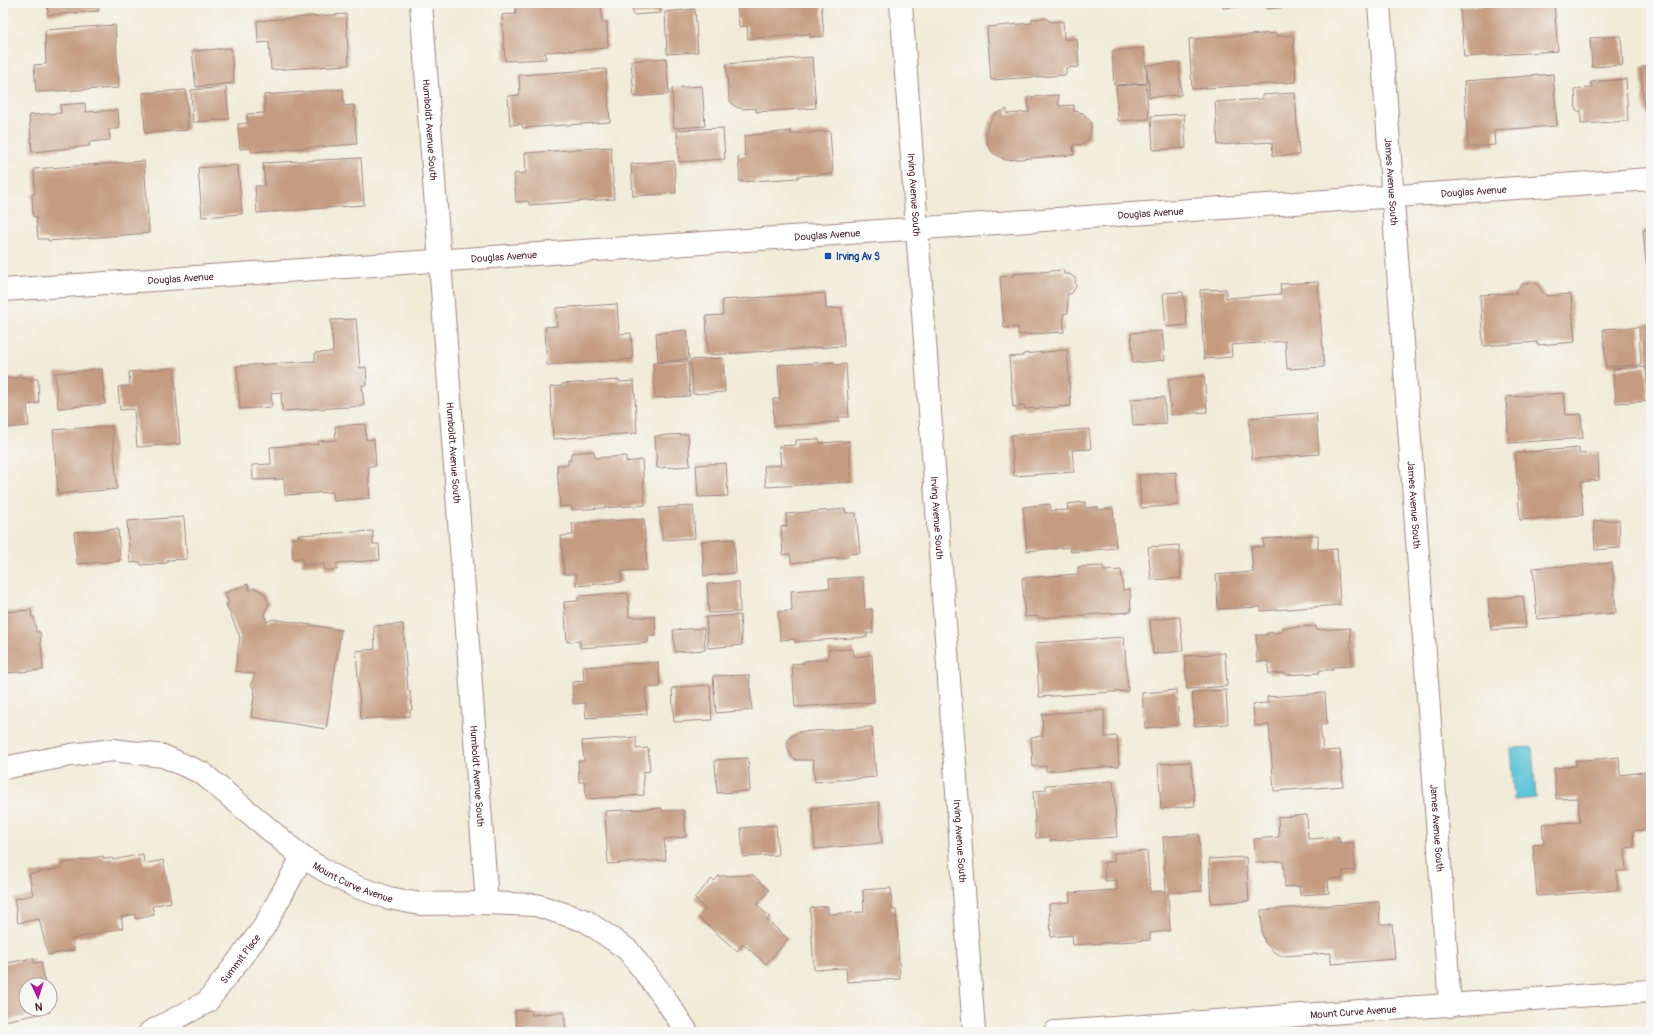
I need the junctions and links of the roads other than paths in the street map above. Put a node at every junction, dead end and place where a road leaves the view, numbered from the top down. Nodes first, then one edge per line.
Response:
1 (421, 3) edge
2 (901, 3) edge
3 (1379, 3) edge
4 (1651, 179) edge
5 (1393, 196) junction
6 (917, 229) junction
7 (438, 261) junction
8 (3, 290) edge
9 (3, 768) edge
10 (302, 856) junction
11 (487, 903) junction
12 (1651, 991) edge
13 (1450, 1006) junction
14 (150, 1032) edge
15 (687, 1032) edge
16 (974, 1032) edge
17 (1055, 1032) edge

1 - 7 street, Humboldt Avenue South
2 - 6 street, Irving Avenue South
3 - 5 street, James Avenue South
4 - 5 street, Douglas Avenue
5 - 6 street, Douglas Avenue
5 - 13 street, James Avenue South
6 - 7 street, Douglas Avenue
6 - 16 street, Irving Avenue South
7 - 8 street, Douglas Avenue
7 - 11 street, Humboldt Avenue South
9 - 10 street, Mount Curve Avenue
10 - 11 street, Mount Curve Avenue
10 - 14 street, Summit Place
11 - 15 street, Mount Curve Avenue
12 - 13 street, Mount Curve Avenue
13 - 17 street, Mount Curve Avenue

